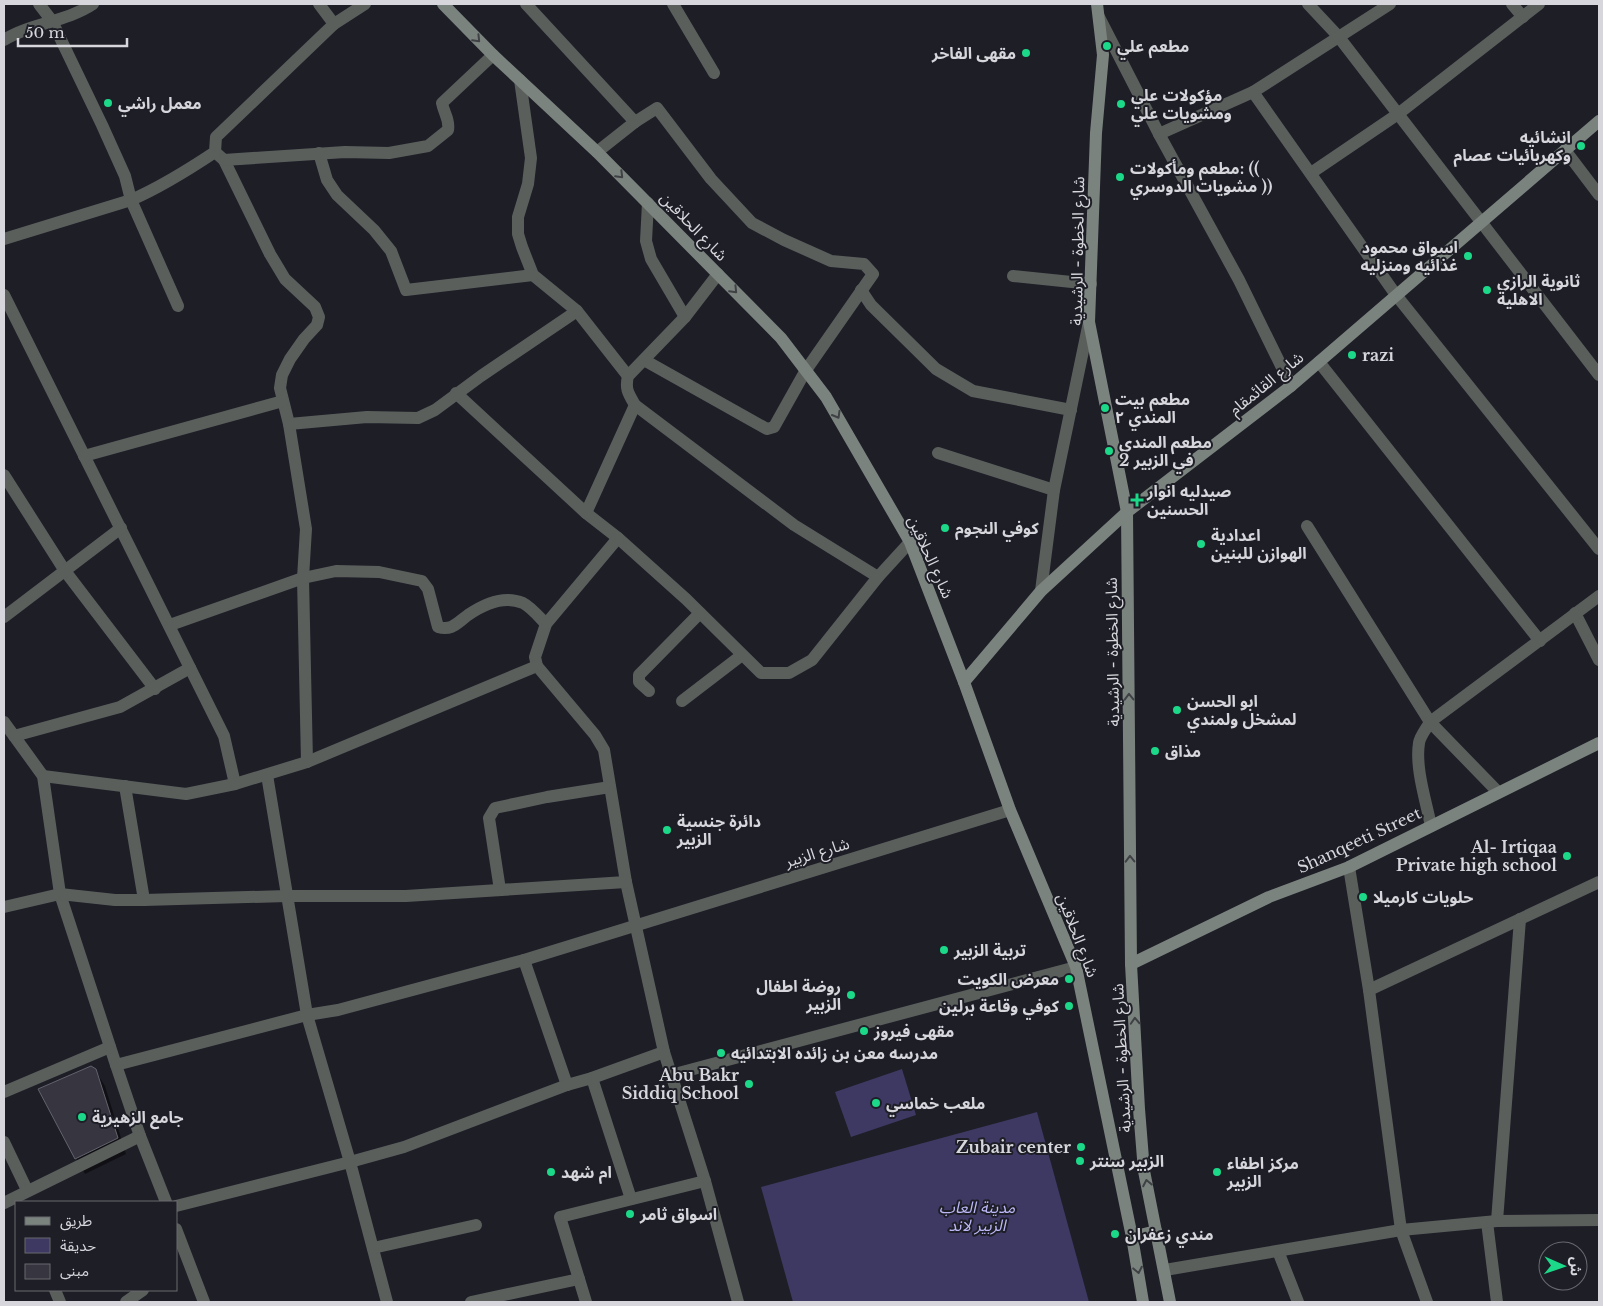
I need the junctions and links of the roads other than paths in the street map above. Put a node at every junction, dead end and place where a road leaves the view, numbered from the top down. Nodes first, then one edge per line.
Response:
1 (39, 4) edge
2 (93, 4) edge
3 (319, 4) edge
4 (366, 4) edge
5 (443, 4) edge
6 (526, 4) edge
7 (673, 4) edge
8 (1096, 4) edge
9 (1308, 4) edge
10 (1390, 4) edge
11 (1512, 4) edge
12 (1539, 4) edge
13 (1099, 17) junction
14 (1523, 17) junction
15 (52, 21) junction
16 (334, 24) junction
17 (1338, 36) junction
18 (4, 40) edge
19 (493, 55) junction
20 (714, 73) dead end
21 (520, 80) junction
22 (1254, 92) junction
23 (1398, 114) junction
24 (1599, 121) edge
25 (635, 122) junction
26 (1159, 134) junction
27 (1566, 150) junction
28 (597, 152) junction
29 (319, 153) junction
30 (220, 156) junction
31 (1310, 173) junction
32 (1599, 195) edge
33 (131, 200) junction
34 (648, 203) junction
35 (1482, 222) junction
36 (4, 239) edge
37 (718, 274) junction
38 (534, 275) junction
39 (1013, 276) dead end
40 (1091, 284) junction
41 (861, 290) junction
42 (4, 295) edge
43 (1396, 295) junction
44 (178, 306) dead end
45 (577, 311) junction
46 (685, 317) junction
47 (1089, 322) junction
48 (644, 360) junction
49 (1319, 362) junction
50 (806, 370) junction
51 (1599, 375) edge
52 (628, 376) junction
53 (1291, 386) junction
54 (456, 393) junction
55 (283, 401) junction
56 (635, 405) junction
57 (1071, 410) junction
58 (289, 424) junction
59 (938, 453) dead end
60 (84, 456) junction
61 (4, 475) edge
62 (1054, 490) junction
63 (1126, 512) junction
64 (586, 513) junction
65 (1307, 526) dead end
66 (121, 528) junction
67 (618, 538) junction
68 (910, 542) junction
69 (1599, 549) edge
70 (65, 571) junction
71 (878, 577) junction
72 (303, 578) junction
73 (1041, 591) junction
74 (1599, 596) edge
75 (1575, 613) junction
76 (700, 614) junction
77 (4, 617) edge
78 (546, 624) junction
79 (170, 625) junction
80 (1540, 641) junction
81 (742, 655) junction
82 (1599, 660) edge
83 (537, 666) junction
84 (190, 668) junction
85 (964, 682) junction
86 (155, 689) junction
87 (649, 691) dead end
88 (682, 701) dead end
89 (4, 722) edge
90 (1430, 722) junction
91 (14, 736) junction
92 (1599, 743) edge
93 (307, 762) junction
94 (267, 775) junction
95 (43, 776) junction
96 (235, 784) junction
97 (125, 786) junction
98 (610, 787) junction
99 (1498, 792) junction
100 (1010, 810) junction
101 (1431, 826) junction
102 (1348, 867) junction
103 (626, 882) junction
104 (1599, 882) edge
105 (500, 890) junction
106 (60, 894) junction
107 (287, 896) junction
108 (144, 900) junction
109 (4, 907) edge
110 (1520, 919) junction
111 (635, 925) junction
112 (524, 960) junction
113 (1131, 964) junction
114 (1076, 967) junction
115 (1370, 990) junction
116 (307, 1015) junction
117 (110, 1048) junction
118 (664, 1052) junction
119 (116, 1065) junction
120 (671, 1075) junction
121 (592, 1078) junction
122 (567, 1085) junction
123 (4, 1092) edge
124 (140, 1136) junction
125 (4, 1142) edge
126 (350, 1162) junction
127 (705, 1181) junction
128 (27, 1190) junction
129 (631, 1200) junction
130 (166, 1201) edge
131 (11, 1202) edge
132 (178, 1205) edge
133 (1599, 1220) edge
134 (1492, 1221) junction
135 (476, 1225) dead end
136 (1400, 1230) junction
137 (1156, 1231) junction
138 (1132, 1237) junction
139 (178, 1242) edge
140 (373, 1248) junction
141 (1278, 1251) junction
142 (181, 1261) edge
143 (1165, 1270) junction
144 (579, 1279) junction
145 (142, 1291) edge
146 (126, 1302) edge
147 (204, 1302) edge
148 (387, 1302) edge
149 (470, 1302) edge
150 (586, 1302) edge
151 (738, 1302) edge
152 (1143, 1302) edge
153 (1170, 1302) edge
154 (1298, 1302) edge
155 (1427, 1302) edge
156 (1497, 1302) edge

1 - 15 street
2 - 15 street
3 - 16 street
4 - 16 street
5 -> 19 main road, شارع الحلاقين
6 - 25 street
7 - 20 street
8 - 13 main road, شارع الخطوة - الرشيدية
9 - 17 street
10 - 17 street
11 - 14 street
12 - 14 street
13 - 26 street
13 - 40 main road, شارع الخطوة - الرشيدية
14 - 23 street
15 - 18 street
15 - 33 street
16 - 30 street
17 - 22 street
17 - 23 street
19 - 21 main road, شارع الحلاقين
19 - 29 street
21 - 28 main road, شارع الحلاقين
21 - 38 street
22 - 26 street
22 - 31 street
23 - 31 street
23 - 35 street
24 - 27 main road, شارع القائمقام
25 - 28 street
25 - 41 street
26 - 53 street
27 - 32 street
27 - 35 main road, شارع القائمقام
28 -> 34 main road, شارع الحلاقين
29 - 30 street
29 - 38 street
30 - 33 street
30 - 55 street
31 - 43 street
33 - 36 street
33 - 44 street
34 - 37 main road, شارع الحلاقين
34 - 46 street
35 - 43 main road, شارع القائمقام
35 - 51 street
37 - 46 street
37 -> 50 main road, شارع الحلاقين
38 - 45 street
39 - 40 street
40 - 47 main road, شارع الخطوة - الرشيدية
41 - 50 street
41 - 57 street
42 - 60 street
43 - 49 main road, شارع القائمقام
43 - 69 street
45 - 52 street
45 - 54 street
46 - 48 street
47 - 57 street
47 - 63 main road, شارع الخطوة - الرشيدية
48 - 50 street
48 - 52 street
49 - 53 main road, شارع القائمقام
49 - 80 street
50 -> 68 main road, شارع الحلاقين
52 - 56 street
53 - 63 main road, شارع القائمقام
54 - 58 street
54 - 64 street
55 - 58 street
55 - 60 street
56 - 64 street
56 - 71 street
57 - 62 street
58 - 72 street
59 - 62 street
60 - 66 street
61 - 70 street
62 - 73 street
63 - 73 main road, شارع القائمقام
113 -> 63 main road, شارع الخطوة - الرشيدية
64 - 67 street
65 - 90 street
66 - 70 street
66 - 79 street
67 - 76 street
67 - 78 street
68 - 71 street
68 - 85 main road, شارع الحلاقين
70 - 77 street
70 - 86 street
71 - 81 street
72 - 78 street
72 - 79 street
72 - 93 street
73 - 85 main road, شارع القائمقام
74 - 75 street
75 - 80 street
75 - 82 street
76 - 81 street
76 - 87 street
78 - 83 street
79 - 84 street
80 - 90 street
81 - 88 street
83 - 93 street
83 - 98 street
84 - 86 street
84 - 96 street
85 - 100 main road, شارع الحلاقين
86 - 91 street
89 - 91 street
90 - 99 street
90 - 101 street
91 - 95 street
92 - 99 main road, Shanqeeti Street
93 - 94 street
94 - 96 street
94 - 107 street
95 - 97 street
95 - 106 street
96 - 97 street
97 - 108 street
98 - 103 street
98 - 105 street
99 - 101 main road, Shanqeeti Street
100 - 111 street, شارع الزبير
100 - 114 main road, شارع الحلاقين
101 - 102 main road, Shanqeeti Street
102 - 113 main road, Shanqeeti Street
102 - 115 street
103 - 105 street
103 - 111 street
104 - 110 street
105 - 107 street
106 - 108 street
106 - 109 street
106 - 117 street
107 - 108 street
107 - 116 street
110 - 115 street
110 - 134 street
111 - 112 street, شارع الزبير
111 - 118 street
112 - 116 street, شارع الزبير
112 - 122 street
137 -> 113 main road, شارع الخطوة - الرشيدية
114 - 120 street
114 - 138 main road, شارع الحلاقين
115 - 136 street
116 - 119 street, شارع الزبير
116 - 126 street
117 - 119 street
117 - 123 street
118 - 120 street
118 - 121 street
119 - 124 street
120 - 127 street
121 - 122 street
121 - 129 street
122 - 126 street
124 - 128 street
124 - 130 street
125 - 128 street
126 - 132 street
126 - 140 street
127 - 129 street
127 - 151 street
128 - 131 street
129 - 144 street
133 - 134 street
134 - 136 street
134 - 156 street
135 - 140 street
136 - 141 street
136 - 155 street
137 - 138 main road
137 - 143 main road, شارع الخطوة - الرشيدية
138 -> 152 main road, شارع الحلاقين
139 - 142 street
140 - 148 street
141 - 143 street
141 - 154 street
142 - 147 street
143 - 153 main road, شارع الخطوة - الرشيدية
144 - 149 street
144 - 150 street
145 - 146 street

